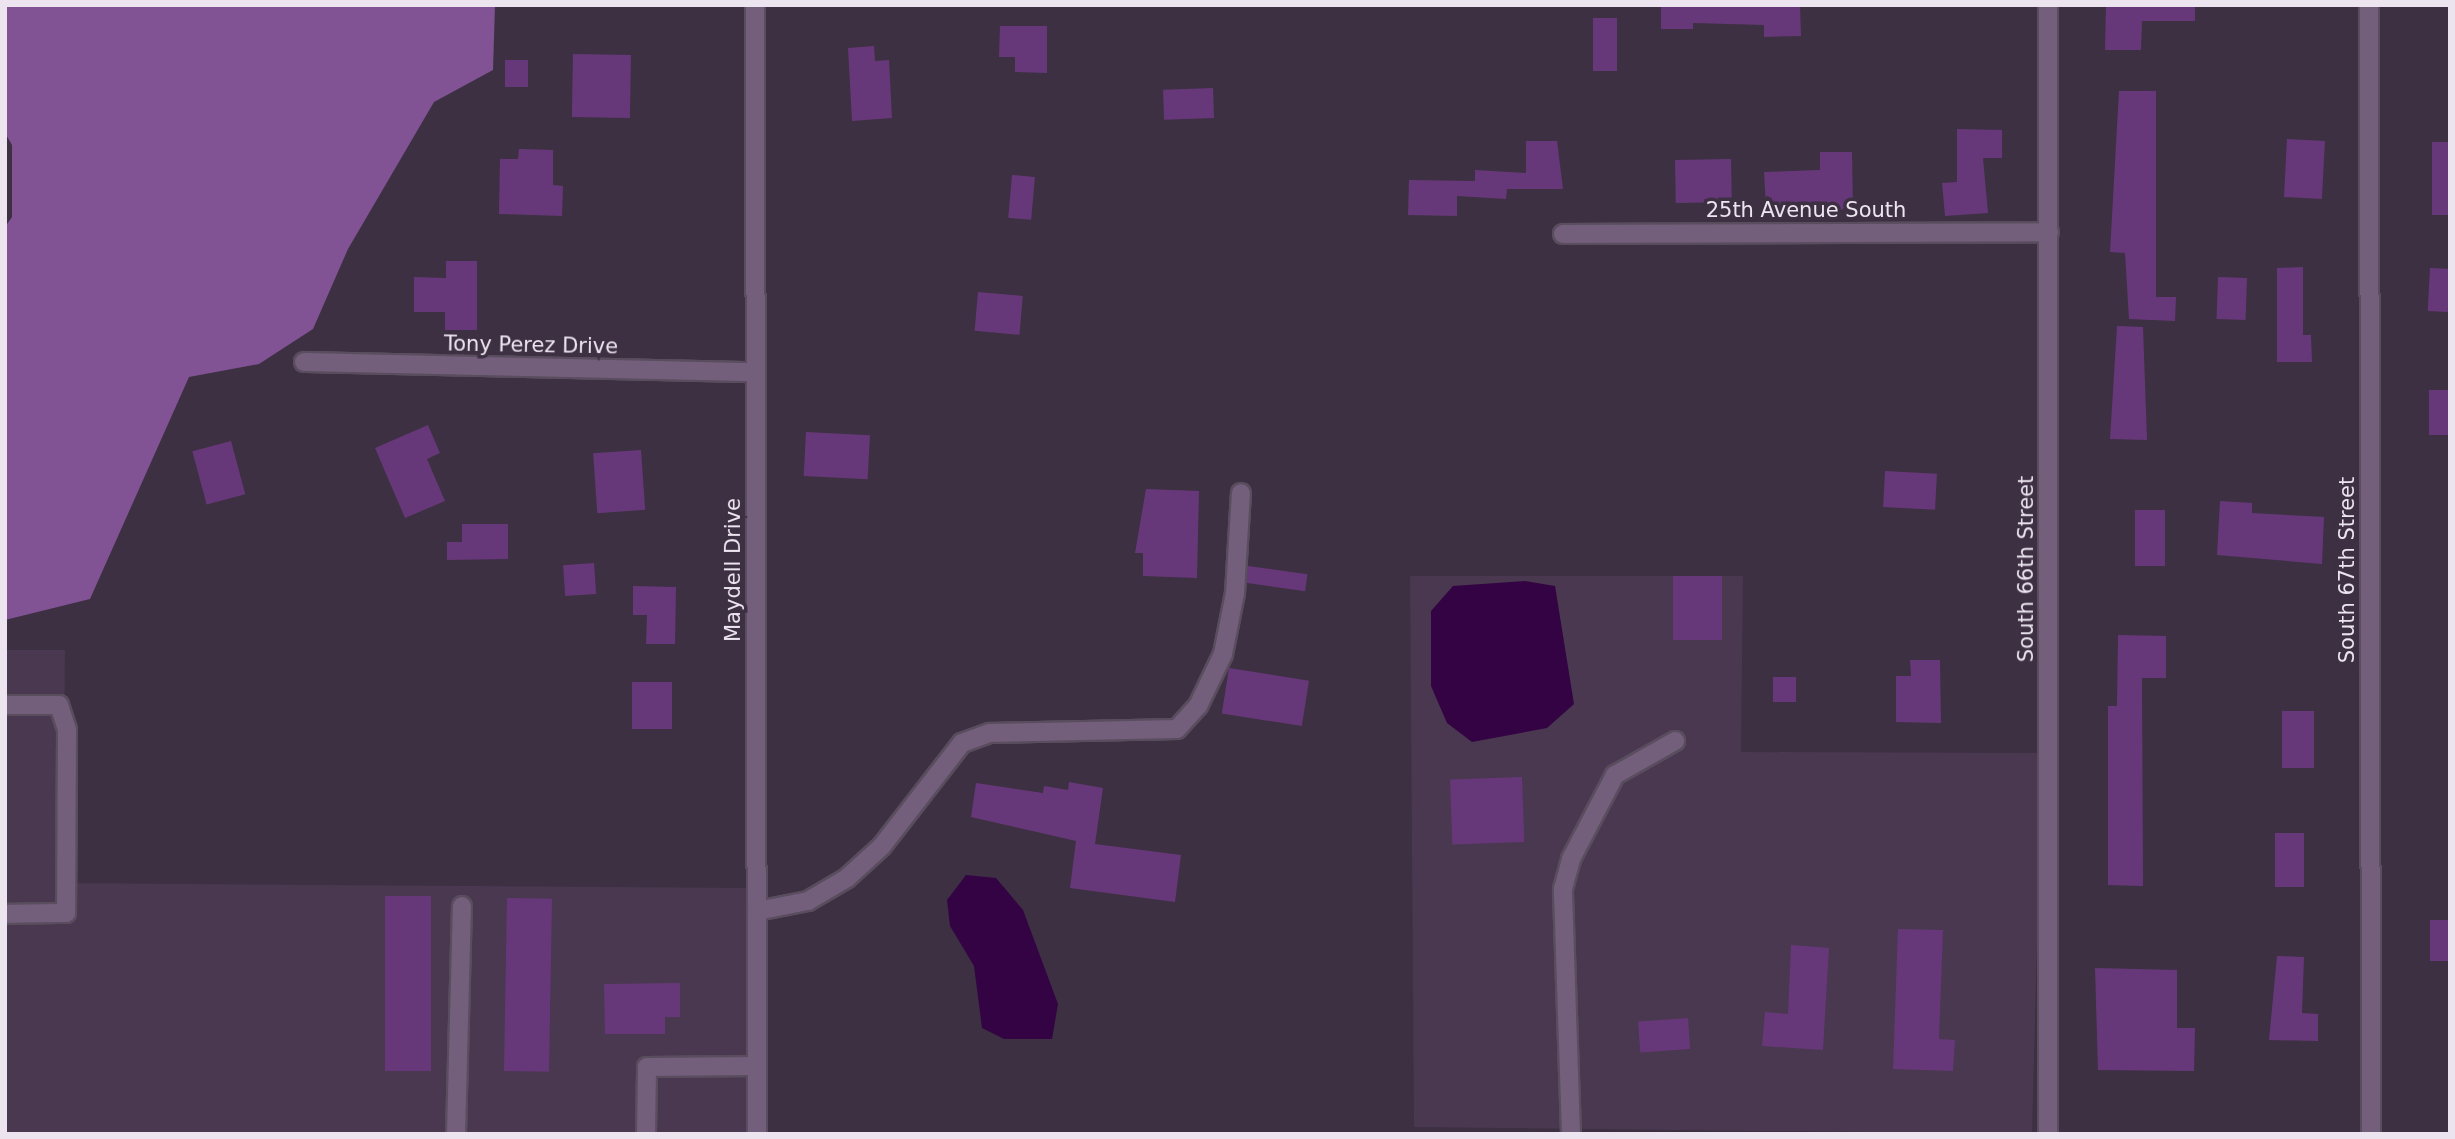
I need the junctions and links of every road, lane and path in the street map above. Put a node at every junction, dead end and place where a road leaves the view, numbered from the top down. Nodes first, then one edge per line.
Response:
1 (755, 5) edge
2 (2048, 5) edge
3 (2369, 5) edge
4 (2049, 232) junction
5 (1563, 234) dead end
6 (304, 362) dead end
7 (756, 372) junction
8 (1241, 493) dead end
9 (5, 705) edge
10 (1675, 741) dead end
11 (461, 906) dead end
12 (757, 911) junction
13 (5, 914) edge
14 (757, 1066) junction
15 (456, 1134) edge
16 (646, 1134) edge
17 (757, 1134) edge
18 (1571, 1134) edge
19 (2048, 1134) edge
20 (2371, 1134) edge

1 - 7 street, Maydell Drive
2 - 4 street, South 66th Street
3 - 20 street, South 67th Street
4 - 5 street, 25th Avenue South
4 - 19 street, South 66th Street
6 - 7 street, Tony Perez Drive
7 - 12 street, Maydell Drive
8 - 12 street
9 - 13 street
10 - 18 street
11 - 15 street
12 - 14 street, Maydell Drive
14 - 16 street
14 - 17 street, Maydell Drive

